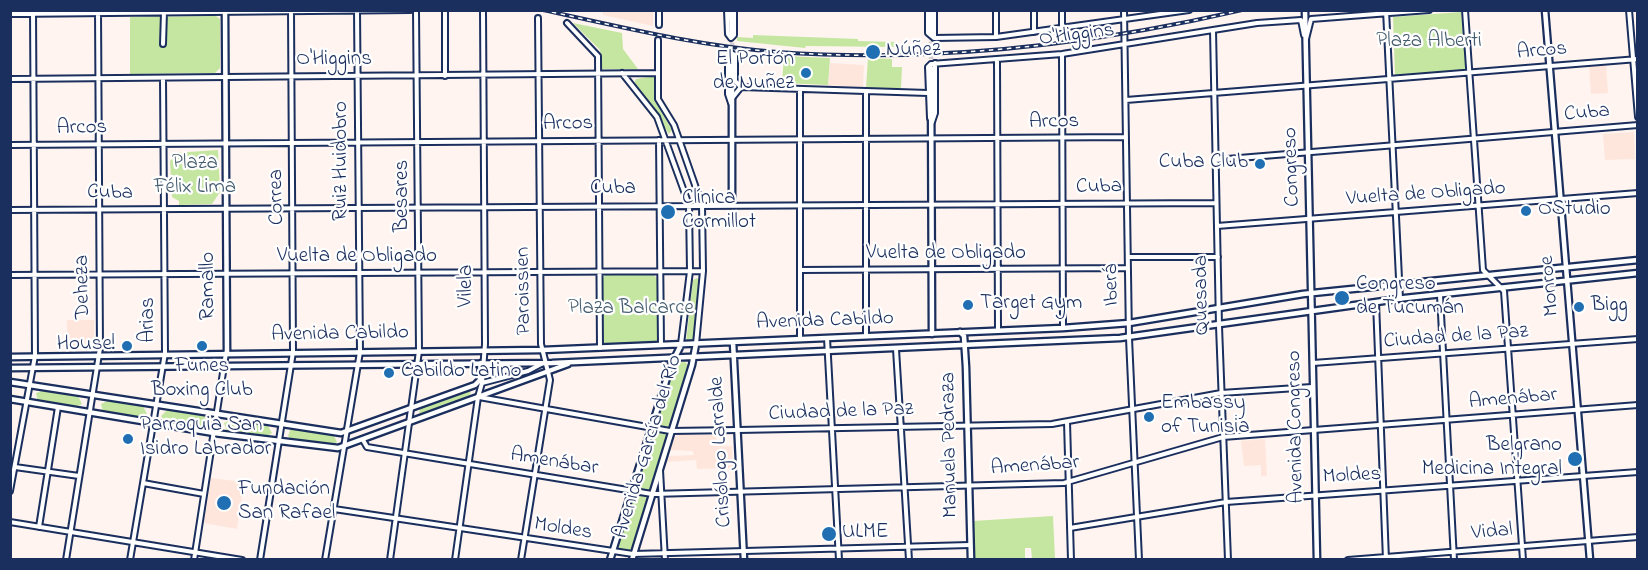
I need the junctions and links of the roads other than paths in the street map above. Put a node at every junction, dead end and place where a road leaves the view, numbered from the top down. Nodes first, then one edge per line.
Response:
1 (410, 10) edge
2 (416, 10) edge
3 (445, 10) edge
4 (483, 10) edge
5 (659, 10) edge
6 (731, 10) edge
7 (931, 10) edge
8 (996, 10) edge
9 (1034, 10) edge
10 (1062, 10) edge
11 (1124, 10) edge
12 (1189, 10) edge
13 (1305, 10) edge
14 (1429, 10) edge
15 (1465, 10) edge
16 (1545, 10) edge
17 (1629, 10) edge
18 (225, 11) edge
19 (291, 11) edge
20 (357, 11) edge
21 (33, 12) edge
22 (98, 12) edge
23 (164, 12) edge
24 (1386, 12) edge
25 (10, 14) edge
26 (538, 18) dead end
27 (1301, 20) joint
28 (1124, 21) junction
29 (567, 23) dead end
30 (659, 25) dead end
31 (1062, 28) junction
32 (1213, 30) junction
33 (1034, 32) junction
34 (732, 36) tunnel mouth
35 (932, 37) joint
36 (996, 37) junction
37 (658, 40) dead end
38 (1306, 40) junction
39 (163, 44) dead end
40 (1125, 46) junction
41 (1062, 54) junction
42 (732, 56) tunnel mouth
43 (1635, 59) edge
44 (996, 60) junction
45 (932, 66) junction
46 (1550, 66) junction
47 (598, 73) junction
48 (621, 73) junction
49 (658, 73) junction
50 (1470, 73) junction
51 (538, 74) junction
52 (483, 75) junction
53 (292, 76) junction
54 (358, 76) junction
55 (417, 76) junction
56 (445, 76) junction
57 (98, 78) junction
58 (163, 78) junction
59 (225, 78) junction
60 (10, 79) edge
61 (31, 79) junction
62 (1390, 80) junction
63 (1307, 86) junction
64 (741, 87) junction
65 (800, 89) junction
66 (866, 92) junction
67 (928, 93) junction
68 (1214, 93) junction
69 (1126, 100) junction
70 (732, 104) junction
71 (1638, 117) edge
72 (932, 122) junction
73 (1638, 125) edge
74 (1555, 132) junction
75 (1126, 137) junction
76 (800, 138) junction
77 (932, 138) junction
78 (997, 138) junction
79 (1063, 138) junction
80 (732, 139) junction
81 (1474, 139) junction
82 (598, 140) junction
83 (659, 140) junction
84 (666, 140) junction
85 (680, 140) junction
86 (866, 140) junction
87 (418, 141) junction
88 (484, 141) junction
89 (538, 141) junction
90 (292, 142) junction
91 (358, 142) junction
92 (163, 143) junction
93 (226, 143) junction
94 (32, 144) junction
95 (98, 144) junction
96 (10, 145) edge
97 (1393, 146) junction
98 (1309, 152) junction
99 (1215, 159) junction
100 (1638, 193) edge
101 (1561, 200) junction
102 (1127, 203) junction
103 (1216, 203) junction
104 (800, 204) junction
105 (932, 204) junction
106 (997, 204) junction
107 (1063, 204) junction
108 (599, 205) junction
109 (659, 205) junction
110 (689, 205) junction
111 (702, 205) junction
112 (732, 205) junction
113 (866, 205) junction
114 (485, 206) junction
115 (539, 206) junction
116 (1478, 206) junction
117 (358, 207) junction
118 (419, 207) junction
119 (99, 208) junction
120 (227, 208) junction
121 (294, 208) junction
122 (33, 209) junction
123 (10, 210) edge
124 (166, 210) junction
125 (1395, 213) junction
126 (1311, 219) junction
127 (1217, 226) junction
128 (1218, 256) junction
129 (1128, 257) junction
130 (1638, 260) edge
131 (1566, 267) junction
132 (1128, 268) junction
133 (932, 269) junction
134 (1063, 269) junction
135 (660, 270) junction
136 (800, 270) junction
137 (998, 270) junction
138 (599, 271) junction
139 (690, 271) junction
140 (703, 271) junction
141 (866, 271) junction
142 (419, 272) junction
143 (485, 272) junction
144 (539, 272) junction
145 (227, 273) junction
146 (293, 273) junction
147 (360, 273) junction
148 (1638, 273) edge
149 (10, 275) edge
150 (34, 275) junction
151 (99, 275) junction
152 (165, 275) junction
153 (1487, 275) junction
154 (1567, 279) junction
155 (1398, 285) junction
156 (1503, 287) junction
157 (1313, 294) junction
158 (1440, 295) junction
159 (1400, 299) junction
160 (1376, 302) junction
161 (1219, 309) junction
162 (1311, 310) junction
163 (1129, 323) junction
164 (1219, 326) junction
165 (1063, 327) junction
166 (998, 330) junction
167 (960, 332) junction
168 (932, 334) junction
169 (866, 336) junction
170 (827, 338) junction
171 (1129, 338) junction
172 (800, 339) junction
173 (1638, 339) edge
174 (733, 342) junction
175 (696, 344) junction
176 (1572, 344) junction
177 (681, 345) junction
178 (661, 346) junction
179 (965, 346) junction
180 (600, 348) junction
181 (896, 349) junction
182 (1508, 349) junction
183 (542, 350) junction
184 (419, 351) junction
185 (484, 351) junction
186 (293, 352) junction
187 (360, 352) junction
188 (828, 352) junction
189 (165, 353) junction
190 (99, 354) junction
191 (1444, 354) junction
192 (35, 356) junction
193 (226, 356) junction
194 (734, 356) junction
195 (10, 357) edge
196 (674, 358) junction
197 (694, 358) junction
198 (1379, 359) junction
199 (574, 362) junction
200 (482, 363) junction
201 (544, 363) junction
202 (356, 364) junction
203 (416, 364) junction
204 (1312, 364) junction
205 (225, 365) junction
206 (291, 365) junction
207 (96, 366) junction
208 (162, 366) junction
209 (31, 367) junction
210 (10, 368) edge
211 (549, 372) junction
212 (10, 382) edge
213 (482, 383) junction
214 (28, 385) junction
215 (470, 386) junction
216 (1312, 387) junction
217 (1221, 393) junction
218 (92, 395) junction
219 (478, 397) junction
220 (10, 399) edge
221 (26, 401) junction
222 (156, 405) junction
223 (1638, 405) edge
224 (58, 407) junction
225 (411, 407) junction
226 (545, 410) junction
227 (1131, 410) junction
228 (1578, 410) junction
229 (90, 412) junction
230 (217, 414) junction
231 (1513, 414) junction
232 (1447, 420) junction
233 (1067, 422) junction
234 (154, 423) junction
235 (408, 423) junction
236 (967, 424) junction
237 (1381, 424) junction
238 (281, 425) junction
239 (900, 426) junction
240 (651, 428) junction
241 (832, 428) junction
242 (1313, 429) junction
243 (672, 430) junction
244 (738, 430) junction
245 (346, 432) junction
246 (214, 433) junction
247 (1223, 437) junction
248 (363, 440) junction
249 (279, 441) junction
250 (344, 447) junction
251 (405, 453) junction
252 (469, 464) junction
253 (1133, 464) junction
254 (15, 466) junction
255 (660, 469) junction
256 (47, 471) junction
257 (1638, 472) edge
258 (79, 476) junction
259 (537, 476) junction
260 (1583, 476) junction
261 (1518, 480) junction
262 (143, 483) junction
263 (1069, 483) junction
264 (969, 486) junction
265 (1451, 486) junction
266 (904, 488) junction
267 (834, 489) junction
268 (1383, 490) junction
269 (10, 491) edge
270 (632, 491) junction
271 (741, 491) junction
272 (663, 493) junction
273 (204, 494) junction
274 (652, 494) junction
275 (1314, 495) junction
276 (1226, 502) junction
277 (334, 509) junction
278 (1136, 516) junction
279 (395, 518) junction
280 (10, 522) edge
281 (39, 527) junction
282 (460, 528) junction
283 (1070, 528) junction
284 (71, 532) junction
285 (1638, 537) edge
286 (525, 539) junction
287 (133, 541) junction
288 (1588, 541) junction
289 (970, 545) junction
290 (1522, 546) junction
291 (909, 548) junction
292 (838, 550) junction
293 (195, 552) junction
294 (612, 552) junction
295 (1454, 552) junction
296 (744, 553) junction
297 (633, 557) edge
298 (665, 557) edge
299 (1386, 558) edge
300 (66, 560) edge
301 (130, 560) edge
302 (194, 560) edge
303 (242, 560) edge
304 (260, 560) edge
305 (325, 560) edge
306 (390, 560) edge
307 (455, 560) edge
308 (521, 560) edge
309 (610, 560) edge
310 (744, 560) edge
311 (839, 560) edge
312 (909, 560) edge
313 (970, 560) edge
314 (1071, 560) edge
315 (1139, 560) edge
316 (1228, 560) edge
317 (1317, 560) edge
318 (1348, 560) edge
319 (1454, 560) edge
320 (1523, 560) edge
321 (1590, 560) edge

1 - 20 street
2 - 55 street, Besares
3 - 56 street
4 - 52 street, Vilela
5 - 30 street
6 - 6 street
6 - 34 main road
7 - 35 main road
8 - 36 street
9 - 33 street
10 - 31 street
11 - 28 street, Iberá
12 - 28 street
13 - 38 main road, Congreso
14 - 24 street
15 - 50 street
16 - 46 main road, Monroe
17 - 43 street
18 - 19 street
18 - 23 street
18 - 59 main road, Ramallo
19 - 20 street
19 - 53 street, Correa
20 - 54 street, Ruiz Huidobro
21 - 22 street
21 - 25 street
21 - 61 street
22 - 23 street
22 - 57 street, Deheza
23 - 39 street
24 - 38 street, Congreso
24 - 62 street
26 - 51 street, Paroissien
27 - 32 street, O'Higgins
27 - 38 street, Congreso
28 - 31 street
28 - 40 street, Iberá
29 - 47 street
31 - 33 street
32 - 40 street, O'Higgins
32 - 68 street, Quesada
33 - 36 street
35 - 36 street
37 - 49 street
38 - 63 main road, Congreso
40 - 41 street, O'Higgins
40 - 69 street, Iberá
41 - 44 street, O'Higgins
41 - 79 street
42 - 70 main road
43 - 46 street, Arcos
43 - 71 street
44 - 45 street, O'Higgins
44 - 78 street
45 - 67 street
45 - 72 main road
46 - 50 street, Arcos
46 - 74 main road, Monroe
47 - 48 street, O'Higgins
47 - 51 street, O'Higgins
47 - 82 street
48 - 49 street, O'Higgins
48 - 84 street
49 - 85 street
50 - 62 street, Arcos
50 - 81 street
51 - 52 street, O'Higgins
51 - 89 street, Paroissien
52 - 56 street, O'Higgins
52 - 88 street, Vilela
53 - 54 street, O'Higgins
53 - 59 street, O'Higgins
53 - 90 street, Correa
54 - 55 street, O'Higgins
54 - 91 street, Ruiz Huidobro
55 - 56 street, O'Higgins
55 - 87 street, Besares
57 - 58 street, O'Higgins
57 - 61 street, O'Higgins
57 - 95 street, Deheza
58 - 59 street, O'Higgins
58 - 92 street, Arias
59 - 93 main road, Ramallo
60 - 61 street, O'Higgins
61 - 94 street
62 - 63 street, Arcos
62 - 97 street
63 - 68 street, Arcos
63 - 98 main road, Congreso
64 - 65 street
64 - 70 street
64 - 70 street
65 - 66 street
65 - 76 street
66 - 67 street
66 - 86 street
67 - 72 street
68 - 69 street, Arcos
68 - 99 street, Quesada
69 - 75 street, Iberá
70 - 80 main road
72 - 77 main road
73 - 74 street, Cuba
74 - 81 street, Cuba
74 - 101 main road, Monroe
75 - 79 street, Arcos
75 - 102 street, Iberá
76 - 80 street, Arcos
76 - 86 street, Arcos
76 - 104 street
77 - 78 street, Arcos
77 - 86 street, Arcos
77 - 105 main road
78 - 79 street, Arcos
78 - 106 street
79 - 107 street
80 - 85 street, Arcos
80 - 112 main road
81 - 97 street, Cuba
81 - 116 street
82 - 83 street, Arcos
82 - 89 street, Arcos
82 - 108 street
83 - 84 street, Arcos
83 - 109 street
84 - 85 street, Arcos
84 - 110 street
85 - 111 street
86 - 113 street
87 - 88 street, Arcos
87 - 91 street, Arcos
87 - 118 street, Besares
88 - 89 street, Arcos
88 - 114 street, Vilela
89 - 115 street, Paroissien
90 - 91 street, Arcos
90 - 93 street, Arcos
90 - 121 street, Correa
91 - 117 street, Ruiz Huidobro
92 - 93 street, Arcos
92 - 95 street, Arcos
92 - 124 street, Arias
93 - 120 main road, Ramallo
94 - 95 street, Arcos
94 - 96 street, Arcos
94 - 122 street
95 - 119 street, Deheza
97 - 98 street, Cuba
97 - 125 street
98 - 99 street, Cuba
98 - 126 main road, Congreso
99 - 103 street, Quesada
100 - 101 street, Vuelta de Obligado
101 - 116 street, Vuelta de Obligado
101 - 131 main road, Monroe
102 - 103 street, Cuba
102 - 107 street, Cuba
102 - 129 street, Iberá
103 - 127 street, Quesada
104 - 112 street, Cuba
104 - 113 street, Cuba
104 - 136 street
105 - 106 street, Cuba
105 - 113 street, Cuba
105 - 133 main road
106 - 107 street, Cuba
106 - 137 street
107 - 134 street
108 - 109 street, Cuba
108 - 115 street, Cuba
108 - 138 street
109 - 110 street, Cuba
109 - 135 street
110 - 111 street, Cuba
110 - 139 street
111 - 112 street, Cuba
111 - 140 street
113 - 141 street
114 - 115 street, Cuba
114 - 118 street, Cuba
114 - 143 street, Vilela
115 - 144 street, Paroissien
116 - 125 street, Vuelta de Obligado
116 - 153 street
117 - 118 street, Cuba
117 - 121 street, Cuba
117 - 147 street, Ruiz Huidobro
118 - 142 street, Besares
119 - 122 street, Cuba
119 - 124 street, Cuba
119 - 151 street, Deheza
120 - 121 street, Cuba
120 - 124 street, Cuba
120 - 145 main road, Ramallo
121 - 146 street, Correa
122 - 123 street, Cuba
122 - 150 street
124 - 152 street, Arias
125 - 126 street, Vuelta de Obligado
125 - 155 street
126 - 127 street, Vuelta de Obligado
126 - 157 main road, Congreso
127 - 128 street, Quesada
128 - 129 street
128 - 161 street, Quesada
129 - 132 street, Iberá
130 - 131 main road, Avenida Cabildo
131 - 153 main road, Avenida Cabildo
131 - 154 main road, Monroe
132 - 134 street, Vuelta de Obligado
132 - 163 street, Iberá
133 - 137 street, Vuelta de Obligado
133 - 141 street, Vuelta de Obligado
133 - 168 main road
134 - 137 street, Vuelta de Obligado
134 - 165 street
135 - 138 street, Vuelta de Obligado
135 - 139 street, Vuelta de Obligado
135 - 178 street
136 - 141 street, Vuelta de Obligado
136 - 172 street
137 - 166 street
138 - 144 street, Vuelta de Obligado
138 - 180 street
139 - 140 street, Vuelta de Obligado
139 - 177 street
140 - 175 street
141 - 169 street
142 - 143 street, Vuelta de Obligado
142 - 147 street, Vuelta de Obligado
142 - 184 street, Besares
143 - 144 street, Vuelta de Obligado
143 - 185 street, Vilela
144 - 183 street, Paroissien
145 - 146 street, Vuelta de Obligado
145 - 152 street, Vuelta de Obligado
145 - 193 main road, Ramallo
146 - 147 street, Vuelta de Obligado
146 - 186 street, Correa
147 - 187 street, Ruiz Huidobro
148 - 154 main road, Avenida Cabildo
149 - 150 street, Vuelta de Obligado
150 - 151 street, Vuelta de Obligado
150 - 192 street
151 - 152 street, Vuelta de Obligado
151 - 190 street, Deheza
152 - 189 street, Arias
153 - 155 main road, Avenida Cabildo
153 - 156 street
154 - 156 main road, Avenida Cabildo
154 - 176 main road, Monroe
155 - 157 main road, Avenida Cabildo
155 - 159 street
156 - 158 main road, Avenida Cabildo
156 - 182 street
157 - 161 main road, Avenida Cabildo
157 - 162 main road, Avenida Congreso
158 - 159 main road, Avenida Cabildo
158 - 191 street
159 - 160 main road, Avenida Cabildo
160 - 162 main road, Avenida Cabildo
160 - 198 street
161 - 163 main road, Avenida Cabildo
161 - 164 street, Quesada
162 - 164 main road, Avenida Cabildo
162 - 204 main road, Avenida Congreso
163 - 165 main road, Avenida Cabildo
163 - 171 street, Iberá
164 - 171 main road, Avenida Cabildo
164 - 217 street, Quesada
165 - 166 main road, Avenida Cabildo
166 - 167 main road, Avenida Cabildo
167 - 168 main road, Avenida Cabildo
167 - 179 main road, Manuela Pedraza
168 - 169 main road, Avenida Cabildo
169 - 170 main road, Avenida Cabildo
170 - 172 main road, Avenida Cabildo
170 - 188 street
171 - 179 main road, Avenida Cabildo
171 - 227 street, Iberá
172 - 174 main road, Avenida Cabildo
173 - 176 street, Ciudad de la Paz
174 - 175 main road, Avenida Cabildo
174 - 194 main road, Crisólogo Larralde
175 - 177 main road, Avenida Cabildo
175 - 197 main road, Avenida García del Río
176 - 182 street, Ciudad de la Paz
176 - 228 main road, Monroe
177 - 178 main road, Avenida Cabildo
177 - 196 main road, Avenida García del Río
178 - 180 main road, Avenida Cabildo
179 - 181 main road, Avenida Cabildo
179 - 236 main road, Manuela Pedraza
180 - 183 main road, Avenida Cabildo
181 - 188 main road, Avenida Cabildo
181 - 239 street
182 - 191 street, Ciudad de la Paz
182 - 231 street
183 - 185 main road, Avenida Cabildo
183 - 201 street, Paroissien
184 - 185 main road, Avenida Cabildo
184 - 187 main road, Avenida Cabildo
184 - 203 street, Besares
185 - 200 street, Vilela
186 - 187 main road, Avenida Cabildo
186 - 193 main road, Avenida Cabildo
186 - 206 street, Correa
187 - 202 street, Ruiz Huidobro
188 - 194 main road, Avenida Cabildo
188 - 241 street
189 - 190 main road, Avenida Cabildo
189 - 193 main road, Avenida Cabildo
189 - 208 street, Arias
190 - 192 main road, Avenida Cabildo
190 - 207 street, Deheza
191 - 198 street, Ciudad de la Paz
191 - 232 street
192 - 195 main road, Avenida Cabildo
192 - 209 street
193 - 205 street, Ramallo
194 - 197 main road, Avenida Cabildo
194 - 244 main road, Crisólogo Larralde
196 - 197 main road, Avenida Cabildo
196 - 199 main road, Avenida Cabildo
196 - 240 main road, Avenida García del Río
197 - 243 main road, Avenida García del Río
198 - 204 street, Ciudad de la Paz
198 - 237 street
199 - 201 main road, Avenida Cabildo
199 - 211 main road
200 - 201 main road, Avenida Cabildo
200 - 203 main road, Avenida Cabildo
200 - 213 street, Vilela
200 - 215 main road, Vilela
201 - 211 street, Paroissien
201 - 213 street
202 - 203 main road, Avenida Cabildo
202 - 206 main road, Avenida Cabildo
202 - 245 street, Ruiz Huidobro
203 - 225 street, Besares
204 - 216 main road, Avenida Congreso
205 - 206 main road, Avenida Cabildo
205 - 208 main road, Avenida Cabildo
205 - 230 street, Ramallo
206 - 238 street, Correa
207 - 208 main road, Avenida Cabildo
207 - 209 main road, Avenida Cabildo
207 - 218 street, Deheza
208 - 222 street, Arias
209 - 210 main road, Avenida Cabildo
209 - 214 street
211 - 219 main road
211 - 226 street
212 - 214 main road
213 - 219 street, Vilela
214 - 218 main road
214 - 221 street
215 - 219 street
215 - 225 main road
216 - 217 street, Ciudad de la Paz
216 - 242 main road, Avenida Congreso
217 - 227 street, Ciudad de la Paz
217 - 247 street, Quesada
218 - 222 main road
218 - 229 street, Deheza
219 - 226 street, Ciudad de la Paz
219 - 235 main road
219 - 252 street, Vilela
220 - 221 main road
221 - 224 main road
221 - 254 street
222 - 230 main road
222 - 234 street, Arias
223 - 228 street, Amenábar
224 - 229 main road
224 - 256 street
225 - 235 street, Besares
225 - 245 main road
226 - 240 street, Ciudad de la Paz
226 - 259 street
227 - 233 street, Ciudad de la Paz
227 - 253 street, Iberá
228 - 231 street, Amenábar
228 - 260 main road, Monroe
229 - 234 main road
229 - 258 street, Deheza
230 - 238 main road
230 - 246 street, Ramallo
231 - 232 street, Amenábar
231 - 261 street
232 - 237 street, Amenábar
232 - 265 street
233 - 236 street, Ciudad de la Paz
233 - 263 street
234 - 246 main road
234 - 262 street, Arias
235 - 248 main road
235 - 251 street, Besares
236 - 239 street, Ciudad de la Paz
236 - 264 main road, Manuela Pedraza
237 - 242 street, Amenábar
237 - 268 street
238 - 245 main road
238 - 249 street, Correa
239 - 241 street, Ciudad de la Paz
239 - 266 street
240 - 243 street, Ciudad de la Paz
240 - 270 main road, Avenida García del Río
241 - 244 street, Ciudad de la Paz
241 - 267 street
242 - 247 street, Amenábar
242 - 275 main road, Avenida Congreso
243 - 244 street, Ciudad de la Paz
243 - 255 main road, Avenida García del Río
244 - 271 main road, Crisólogo Larralde
245 - 250 street, Ruiz Huidobro
246 - 249 main road
246 - 273 street, Ramallo
247 - 253 street, Amenábar
247 - 276 street, Quesada
248 - 250 main road
248 - 251 street, Amenábar
249 - 250 main road
249 - 304 street, Correa
250 - 277 street, Ruiz Huidobro
251 - 252 street, Amenábar
251 - 279 street, Besares
252 - 259 street, Amenábar
252 - 282 street, Vilela
253 - 263 street, Amenábar
253 - 278 street, Iberá
254 - 256 street
254 - 269 street
255 - 272 street
255 - 274 main road, Avenida García del Río
256 - 258 street
256 - 281 street
257 - 260 street, Moldes
258 - 284 street, Deheza
259 - 270 street, Amenábar
259 - 286 street
260 - 261 street, Moldes
260 - 288 main road, Monroe
261 - 265 street, Moldes
261 - 290 street
262 - 273 street
262 - 287 street, Arias
263 - 264 street, Amenábar
263 - 283 street
264 - 266 street, Amenábar
264 - 289 main road, Manuela Pedraza
265 - 268 street, Moldes
265 - 295 street
266 - 267 street, Amenábar
266 - 291 street
267 - 271 street, Amenábar
267 - 292 street
268 - 275 street, Moldes
268 - 299 street
270 - 274 street, Amenábar
270 - 294 main road, Avenida García del Río
271 - 272 street, Amenábar
271 - 296 main road, Crisólogo Larralde
272 - 274 street, Amenábar
272 - 298 street
273 - 293 street, Ramallo
274 - 297 main road, Avenida García del Río
275 - 276 street, Moldes
275 - 317 main road, Avenida Congreso
276 - 278 street, Moldes
276 - 316 street, Quesada
277 - 279 street, Moldes
277 - 305 street, Ruiz Huidobro
278 - 283 street, Moldes
278 - 315 street, Iberá
279 - 282 street, Moldes
279 - 306 street, Besares
280 - 281 street
281 - 284 street
282 - 286 street, Moldes
282 - 307 street, Vilela
283 - 314 street
284 - 287 street
284 - 300 street, Deheza
285 - 288 street, Vidal
286 - 294 street, Moldes
286 - 308 street
287 - 293 street
287 - 301 street, Arias
288 - 290 street, Vidal
288 - 321 main road, Monroe
289 - 291 street, Moldes
289 - 313 main road, Manuela Pedraza
290 - 295 street, Vidal
290 - 320 street
291 - 292 street, Moldes
291 - 312 street
292 - 296 street, Moldes
292 - 311 street
293 - 302 street, Ramallo
293 - 303 street
294 - 297 street, Moldes
294 - 309 main road, Avenida García del Río
295 - 299 street, Vidal
295 - 319 street
296 - 298 street, Moldes
296 - 310 main road, Crisólogo Larralde
297 - 298 street, Moldes
299 - 318 street, Vidal

